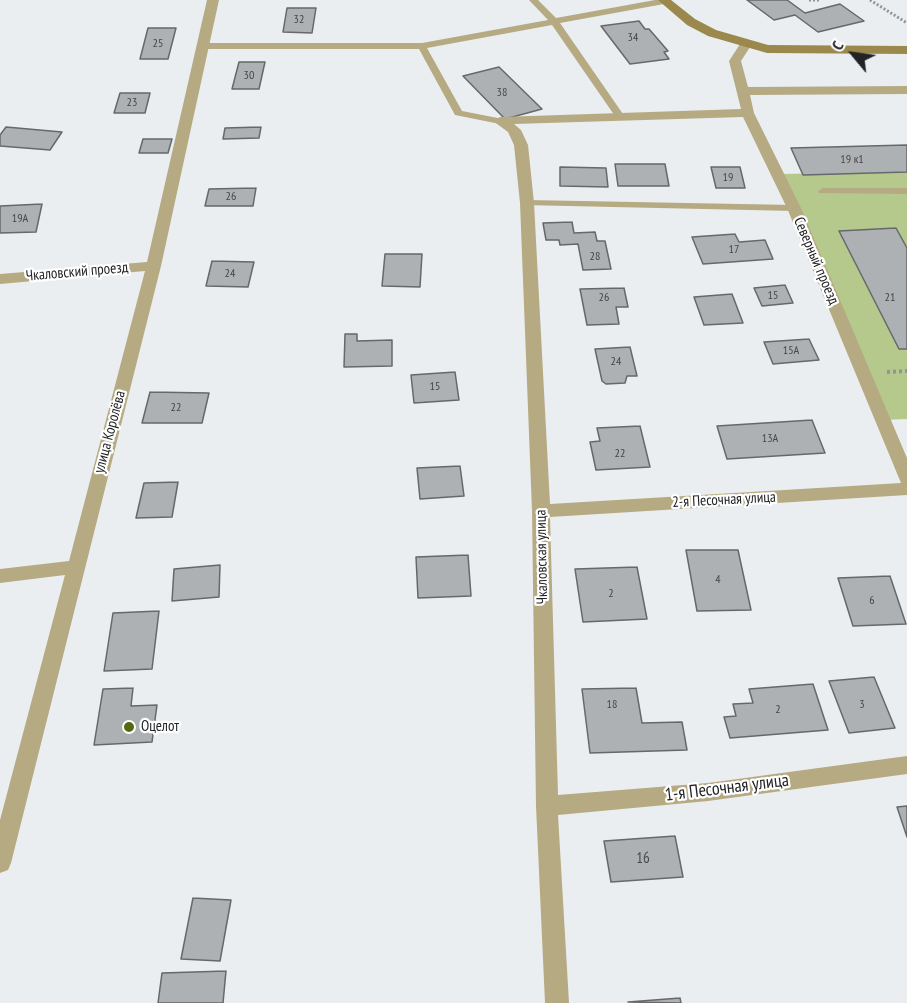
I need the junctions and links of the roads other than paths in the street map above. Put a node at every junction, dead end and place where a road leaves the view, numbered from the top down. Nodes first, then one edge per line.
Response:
1 (213, 0) edge
2 (533, 0) edge
3 (664, 0) edge
4 (553, 20) junction
5 (746, 44) junction
6 (203, 46) junction
7 (422, 46) junction
8 (907, 51) edge
9 (907, 90) edge
10 (742, 91) junction
11 (748, 113) junction
12 (620, 117) junction
13 (500, 121) junction
14 (823, 190) dead end
15 (907, 191) edge
16 (527, 203) junction
17 (794, 208) junction
18 (154, 266) junction
19 (0, 279) edge
20 (907, 479) edge
21 (907, 489) edge
22 (541, 511) junction
23 (74, 567) junction
24 (0, 576) edge
25 (907, 765) edge
26 (547, 806) junction
27 (0, 863) edge
28 (557, 1003) edge

1 - 6 street, улица Королёва
2 - 4 lane
3 - 4 lane
3 - 5 main road
4 - 7 lane
4 - 12 lane
5 - 8 main road
5 - 10 street, Северный проезд
6 - 7 lane
6 - 18 street, улица Королёва
7 - 13 lane
9 - 10 street
10 - 11 street, Северный проезд
11 - 12 street
11 - 17 street, Северный проезд
12 - 13 street
13 - 16 street, Чкаловская улица
14 - 15 lane
16 - 17 lane
16 - 22 street, Чкаловская улица
17 - 20 street, Северный проезд
18 - 19 street, Чкаловский проезд
18 - 23 street, улица Королёва
21 - 22 street, 2-я Песочная улица
22 - 26 street, Чкаловская улица
23 - 24 street
23 - 27 street, улица Королёва
25 - 26 street, 1-я Песочная улица
26 - 28 street, Чкаловская улица

